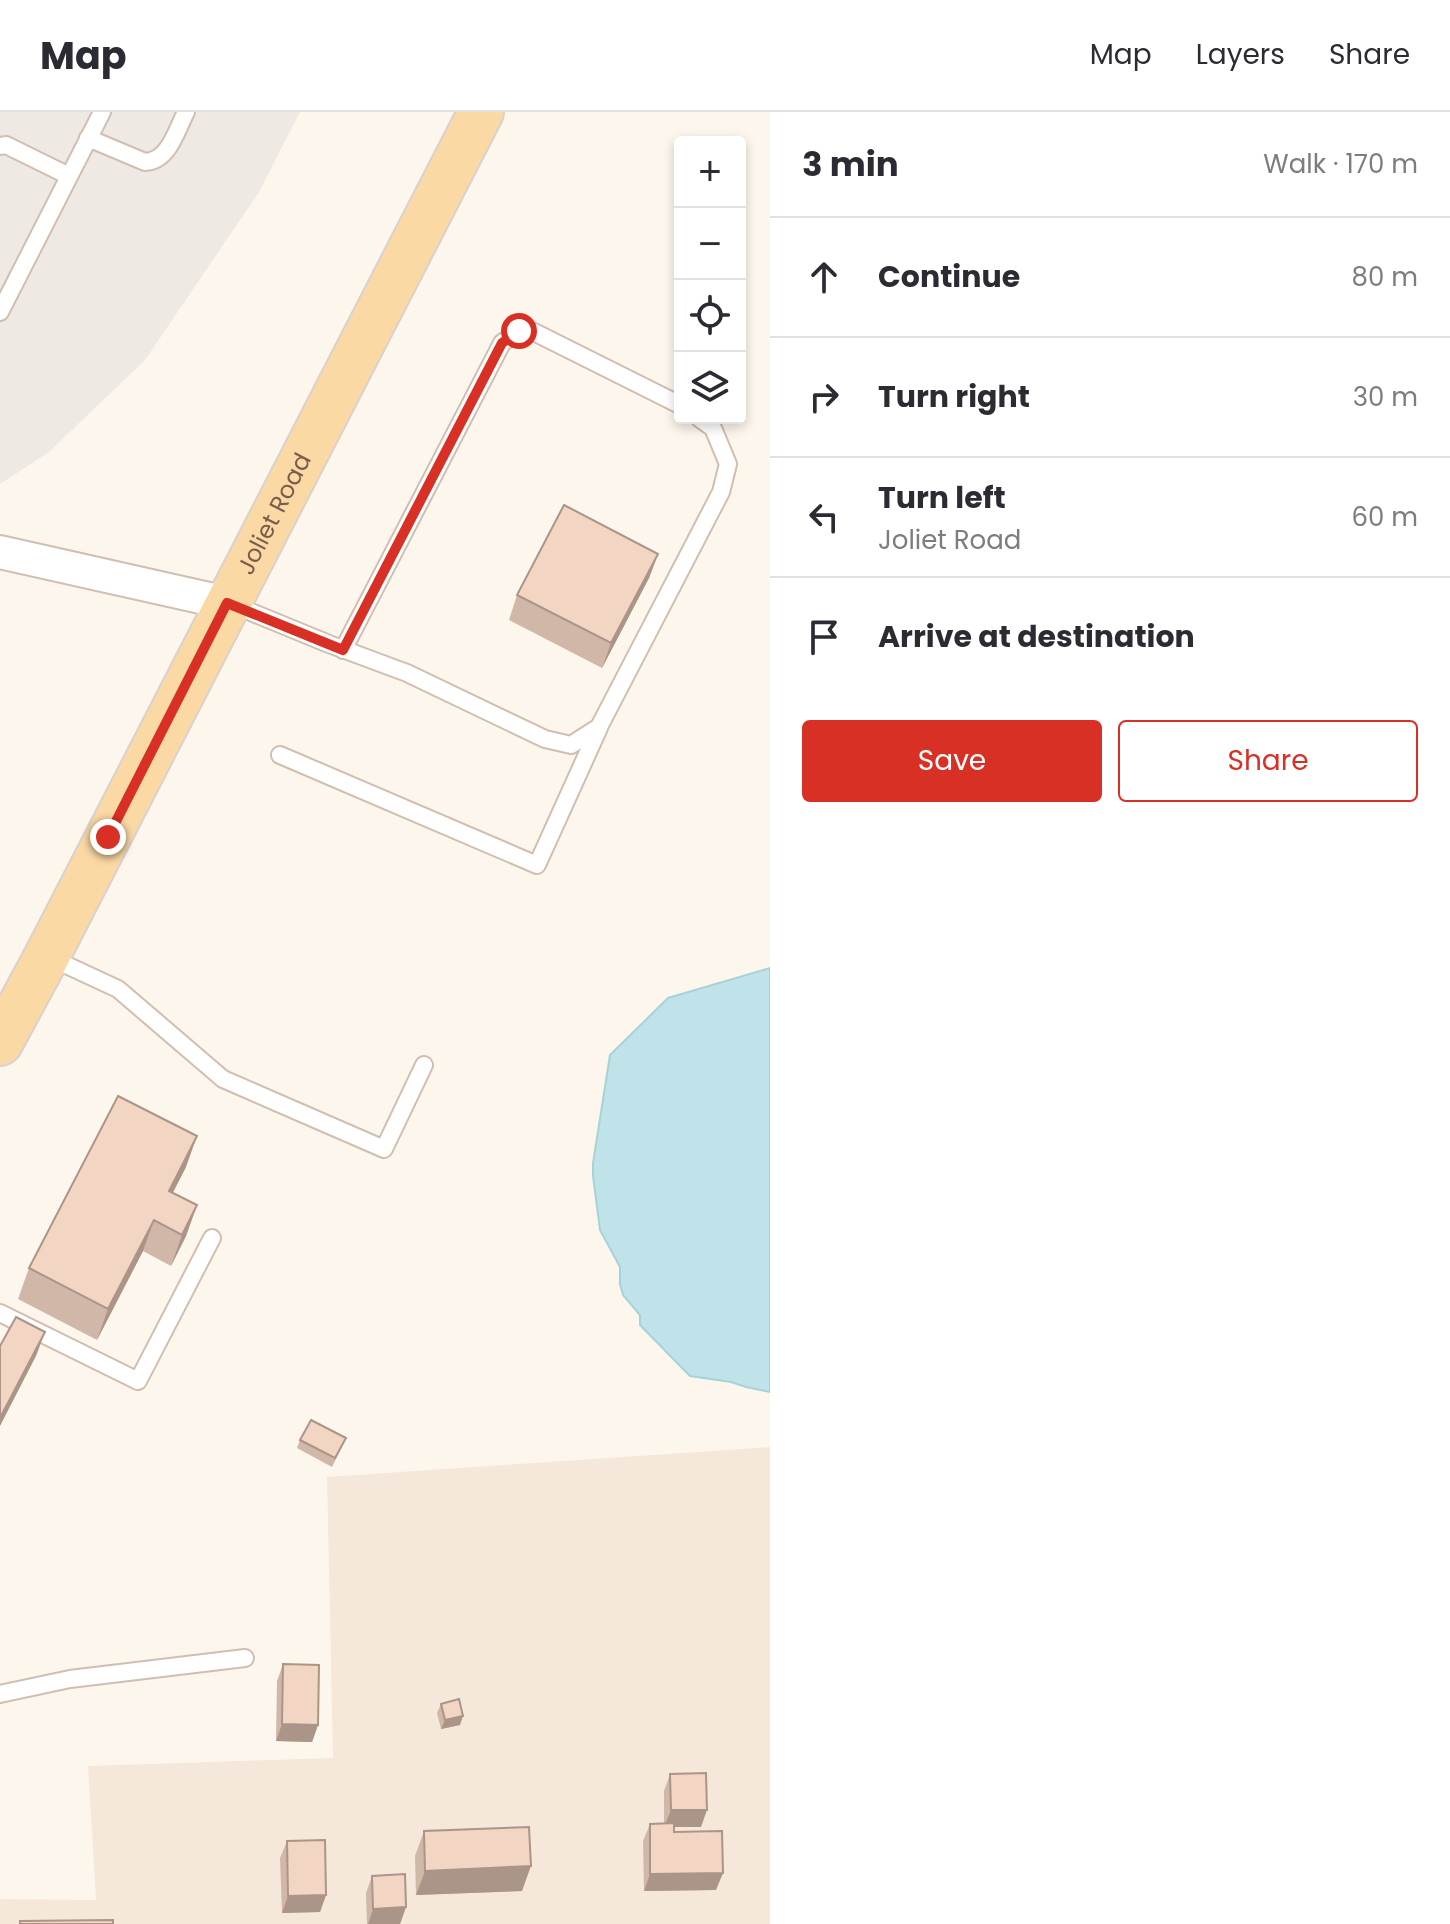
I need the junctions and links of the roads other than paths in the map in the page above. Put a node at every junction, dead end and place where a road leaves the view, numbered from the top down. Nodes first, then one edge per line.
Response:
1 (102, 112) edge
2 (186, 112) edge
3 (481, 112) edge
4 (88, 138) junction
5 (0, 146) edge
6 (69, 176) junction
7 (0, 311) edge
8 (674, 402) edge
9 (707, 424) edge
10 (0, 552) edge
11 (227, 603) junction
12 (343, 650) junction
13 (599, 727) junction
14 (280, 755) dead end
15 (47, 956) junction
16 (0, 1043) edge
17 (424, 1065) dead end
18 (212, 1238) dead end
19 (0, 1313) edge
20 (245, 1658) dead end
21 (0, 1694) edge

1 - 4 lane
2 - 4 lane
3 - 11 main road, Joliet Road
4 - 6 lane
5 - 6 lane
6 - 7 lane
8 - 12 lane
9 - 13 lane
10 - 11 street
11 - 12 lane
11 - 15 main road, Joliet Road
12 - 13 lane
13 - 14 lane
15 - 16 main road, Joliet Road
15 - 17 lane
18 - 19 lane
20 - 21 lane

